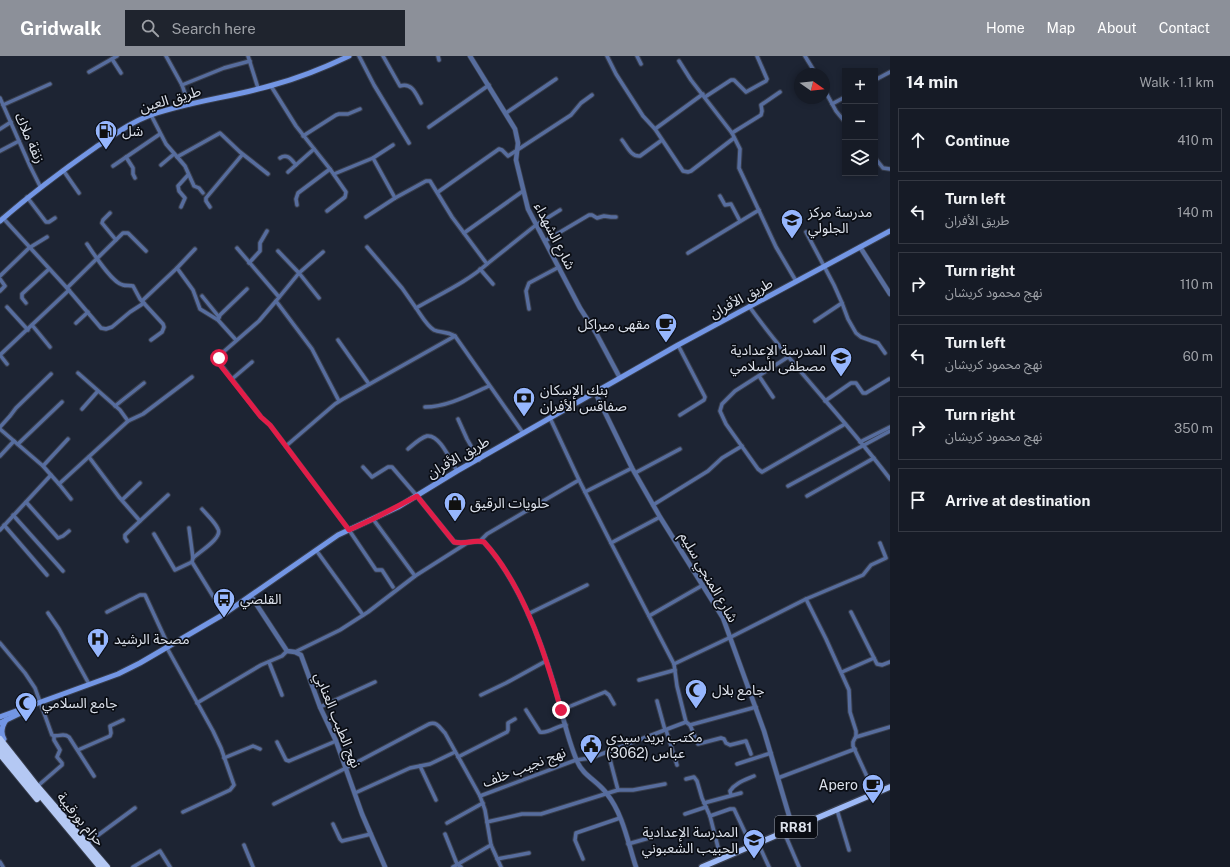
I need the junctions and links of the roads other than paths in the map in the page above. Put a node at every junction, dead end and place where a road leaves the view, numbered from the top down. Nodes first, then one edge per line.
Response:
1 (118, 56) edge
2 (166, 56) edge
3 (248, 56) edge
4 (349, 56) edge
5 (359, 56) edge
6 (383, 56) edge
7 (438, 56) edge
8 (470, 56) edge
9 (608, 56) edge
10 (637, 56) edge
11 (757, 56) edge
12 (805, 56) edge
13 (112, 59) junction
14 (439, 60) dead end
15 (250, 61) junction
16 (680, 61) dead end
17 (641, 64) dead end
18 (812, 68) edge
19 (89, 72) dead end
20 (890, 72) edge
21 (121, 73) dead end
22 (878, 78) edge
23 (556, 79) dead end
24 (50, 84) dead end
25 (182, 85) junction
26 (489, 85) junction
27 (271, 86) junction
28 (258, 88) junction
29 (780, 92) dead end
30 (592, 95) dead end
31 (704, 96) junction
32 (0, 98) edge
33 (842, 99) edge
34 (830, 100) edge
35 (421, 103) dead end
36 (832, 104) junction
37 (3, 105) junction
38 (189, 105) junction
39 (360, 109) dead end
40 (506, 113) junction
41 (151, 115) junction
42 (842, 118) edge
43 (11, 122) junction
44 (429, 127) dead end
45 (0, 129) edge
46 (655, 129) junction
47 (732, 133) junction
48 (160, 134) junction
49 (304, 136) junction
50 (734, 138) junction
51 (622, 140) dead end
52 (662, 140) junction
53 (19, 141) junction
54 (409, 143) dead end
55 (393, 145) dead end
56 (314, 149) junction
57 (517, 149) junction
58 (0, 151) edge
59 (174, 154) junction
60 (242, 155) junction
61 (126, 157) junction
62 (177, 157) junction
63 (280, 158) dead end
64 (373, 158) junction
65 (878, 162) edge
66 (161, 165) dead end
67 (296, 165) junction
68 (113, 166) dead end
69 (330, 169) junction
70 (890, 169) edge
71 (62, 170) junction
72 (288, 172) dead end
73 (268, 174) dead end
74 (334, 174) junction
75 (188, 175) junction
76 (135, 178) dead end
77 (40, 186) junction
78 (523, 191) junction
79 (438, 192) junction
80 (79, 193) dead end
81 (204, 193) dead end
82 (720, 196) dead end
83 (27, 197) junction
84 (395, 198) junction
85 (297, 205) dead end
86 (181, 207) dead end
87 (210, 207) dead end
88 (560, 210) dead end
89 (759, 210) junction
90 (327, 211) dead end
91 (110, 213) dead end
92 (366, 217) dead end
93 (616, 217) dead end
94 (55, 218) dead end
95 (1, 220) edge
96 (740, 220) junction
97 (536, 225) junction
98 (890, 230) edge
99 (267, 231) dead end
100 (806, 232) dead end
101 (464, 233) junction
102 (47, 237) dead end
103 (116, 240) junction
104 (544, 241) junction
105 (87, 244) dead end
106 (367, 247) dead end
107 (860, 247) junction
108 (29, 248) junction
109 (237, 248) dead end
110 (195, 249) dead end
111 (146, 251) dead end
112 (278, 251) dead end
113 (323, 252) dead end
114 (688, 253) dead end
115 (97, 259) junction
116 (249, 263) junction
117 (487, 264) junction
118 (559, 267) junction
119 (825, 267) junction
120 (177, 268) junction
121 (49, 269) junction
122 (480, 269) junction
123 (299, 273) junction
124 (0, 276) edge
125 (0, 279) edge
126 (796, 281) junction
127 (493, 284) dead end
128 (68, 289) junction
129 (247, 289) dead end
130 (0, 291) edge
131 (890, 294) edge
132 (202, 296) dead end
133 (279, 297) junction
134 (319, 298) dead end
135 (276, 301) junction
136 (143, 302) junction
137 (26, 303) dead end
138 (842, 303) junction
139 (749, 306) junction
140 (7, 308) dead end
141 (416, 308) junction
142 (529, 309) dead end
143 (88, 312) junction
144 (219, 318) junction
145 (815, 321) dead end
146 (76, 323) dead end
147 (32, 325) junction
148 (28, 330) junction
149 (455, 336) junction
150 (151, 340) dead end
151 (236, 340) junction
152 (338, 340) dead end
153 (678, 345) junction
154 (50, 347) dead end
155 (885, 353) dead end
156 (0, 354) edge
157 (788, 357) junction
158 (252, 362) dead end
159 (7, 364) dead end
160 (78, 373) dead end
161 (51, 374) dead end
162 (192, 376) dead end
163 (759, 376) junction
164 (620, 378) junction
165 (232, 379) junction
166 (889, 379) edge
167 (144, 382) dead end
168 (369, 384) junction
169 (489, 386) junction
170 (98, 391) junction
171 (595, 392) junction
172 (773, 397) dead end
173 (339, 401) junction
174 (62, 402) dead end
175 (826, 402) junction
176 (115, 406) junction
177 (425, 407) dead end
178 (82, 409) dead end
179 (680, 415) dead end
180 (550, 418) junction
181 (458, 419) dead end
182 (128, 421) junction
183 (845, 424) junction
184 (0, 428) edge
185 (890, 428) edge
186 (890, 431) edge
187 (523, 433) junction
188 (68, 439) dead end
189 (16, 442) junction
190 (862, 443) junction
191 (286, 446) junction
192 (742, 446) junction
193 (408, 449) dead end
194 (680, 449) dead end
195 (0, 456) edge
196 (89, 457) junction
197 (874, 458) junction
198 (479, 460) junction
199 (43, 466) junction
200 (363, 467) dead end
201 (632, 468) junction
202 (457, 471) junction
203 (635, 473) junction
204 (51, 475) junction
205 (579, 480) junction
206 (890, 480) edge
207 (59, 484) junction
208 (140, 484) dead end
209 (788, 486) dead end
210 (585, 492) junction
211 (168, 495) dead end
212 (417, 496) junction
213 (807, 496) dead end
214 (71, 499) dead end
215 (122, 500) junction
216 (26, 502) junction
217 (653, 505) junction
218 (202, 509) dead end
219 (13, 515) junction
220 (660, 517) junction
221 (373, 519) junction
222 (140, 522) junction
223 (4, 525) junction
224 (189, 528) dead end
225 (0, 530) edge
226 (349, 530) junction
227 (69, 531) dead end
228 (154, 534) dead end
229 (127, 541) dead end
230 (480, 541) junction
231 (611, 543) junction
232 (880, 543) dead end
233 (467, 544) junction
234 (316, 550) junction
235 (192, 560) junction
236 (62, 571) dead end
237 (47, 575) dead end
238 (415, 576) junction
239 (587, 585) dead end
240 (703, 585) junction
241 (394, 587) dead end
242 (251, 596) junction
243 (806, 599) junction
244 (107, 612) dead end
245 (851, 612) dead end
246 (48, 613) dead end
247 (224, 614) junction
248 (528, 614) junction
249 (363, 615) junction
250 (649, 616) junction
251 (730, 637) junction
252 (0, 643) edge
253 (168, 647) junction
254 (287, 651) junction
255 (295, 652) junction
256 (874, 658) junction
257 (546, 661) junction
258 (269, 662) junction
259 (890, 662) edge
260 (674, 664) junction
261 (675, 670) junction
262 (842, 672) junction
263 (639, 680) dead end
264 (375, 682) dead end
265 (89, 684) junction
266 (282, 695) dead end
267 (481, 695) dead end
268 (657, 701) dead end
269 (40, 703) junction
270 (197, 703) junction
271 (614, 704) dead end
272 (320, 707) junction
273 (756, 708) junction
274 (526, 710) dead end
275 (561, 710) junction
276 (0, 717) edge
277 (515, 719) dead end
278 (6, 720) junction
279 (123, 720) dead end
280 (686, 722) junction
281 (0, 723) edge
282 (566, 725) junction
283 (690, 725) junction
284 (890, 727) edge
285 (666, 730) junction
286 (54, 736) junction
287 (856, 737) junction
288 (1, 738) edge
289 (277, 742) dead end
290 (336, 742) junction
291 (0, 746) edge
292 (260, 749) dead end
293 (854, 749) junction
294 (78, 750) junction
295 (455, 752) junction
296 (608, 752) junction
297 (771, 753) junction
298 (0, 754) edge
299 (751, 754) dead end
300 (458, 757) junction
301 (224, 758) junction
302 (576, 760) junction
303 (737, 764) dead end
304 (677, 765) dead end
305 (420, 766) junction
306 (346, 768) junction
307 (94, 776) dead end
308 (754, 776) dead end
309 (778, 778) junction
310 (686, 779) dead end
311 (665, 784) dead end
312 (37, 786) junction
313 (890, 787) edge
314 (618, 790) junction
315 (355, 793) junction
316 (607, 793) junction
317 (740, 793) dead end
318 (875, 794) junction
319 (731, 795) junction
320 (480, 796) junction
321 (436, 800) dead end
322 (483, 803) junction
323 (704, 803) junction
324 (274, 804) dead end
325 (706, 807) junction
326 (135, 808) dead end
327 (837, 810) junction
328 (183, 812) dead end
329 (685, 814) dead end
330 (710, 816) junction
331 (620, 818) junction
332 (487, 822) junction
333 (447, 823) dead end
334 (333, 824) dead end
335 (793, 829) junction
336 (784, 832) junction
337 (371, 834) junction
338 (445, 834) dead end
339 (663, 834) dead end
340 (82, 841) junction
341 (758, 843) junction
342 (244, 844) dead end
343 (628, 844) junction
344 (491, 845) junction
345 (751, 846) junction
346 (849, 850) dead end
347 (529, 853) dead end
348 (497, 859) junction
349 (583, 859) dead end
350 (721, 859) junction
351 (0, 862) edge
352 (457, 864) junction
353 (3, 867) edge
354 (100, 867) edge
355 (106, 867) edge
356 (133, 867) edge
357 (170, 867) edge
358 (253, 867) edge
359 (385, 867) edge
360 (452, 867) edge
361 (461, 867) edge
362 (501, 867) edge
363 (636, 867) edge
364 (702, 867) edge
365 (769, 867) edge
366 (799, 867) edge

1 - 13 street
2 - 25 street
3 - 15 street
4 - 27 main road, طريق العين
5 - 54 street
6 - 35 street
7 - 14 street
8 - 26 street, شارع الشهداء
9 - 46 street
10 - 17 street
11 - 31 street
12 - 18 street
13 - 19 street
13 - 21 street
15 - 25 street
15 - 28 street
16 - 31 street
20 - 22 street
23 - 40 street
24 - 37 street
25 - 38 street
26 - 40 street, شارع الشهداء
26 - 44 street
27 - 28 main road, طريق العين
27 - 49 street
28 - 38 main road, طريق العين
29 - 47 street
30 - 57 street
31 - 46 street
31 - 47 street
32 - 37 street, زنقة ملاك
33 - 36 street
34 - 36 street
36 - 42 street
37 - 43 street, زنقة ملاك
38 - 41 main road, طريق العين
39 - 49 street
40 - 57 street, شارع الشهداء
41 - 48 street
41 - 71 main road, طريق العين
43 - 45 street
43 - 53 street, زنقة ملاك
46 - 52 street
47 - 50 street
48 - 59 street
48 - 61 street
49 - 56 street
50 - 52 street
50 - 89 street
51 - 52 street
53 - 58 street
53 - 77 street, زنقة ملاك
55 - 64 street
56 - 67 street
56 - 69 street
57 - 78 street, شارع الشهداء
57 - 79 street
59 - 62 street
59 - 66 street
60 - 62 street
60 - 73 street
60 - 87 street
61 - 68 street
61 - 76 street
62 - 75 street
63 - 67 street
64 - 74 street
64 - 84 street
65 - 70 street
67 - 72 street
69 - 74 street
69 - 85 street
71 - 77 main road, طريق العين
71 - 80 street
74 - 90 street
75 - 81 street
75 - 86 street
77 - 83 main road, طريق العين
78 - 97 street, شارع الشهداء
78 - 101 street
79 - 84 street
79 - 101 street
82 - 96 street
83 - 94 street
83 - 95 main road, طريق العين
84 - 92 street
88 - 97 street
89 - 96 street
89 - 126 street
91 - 103 street
93 - 104 street
95 - 108 street
96 - 114 street
97 - 104 street, شارع الشهداء
97 - 117 street
98 - 107 main road, طريق الأفران
99 - 116 street
100 - 119 street
101 - 117 street
102 - 108 street
103 - 111 street
103 - 115 street
104 - 118 street, شارع الشهداء
105 - 115 street
106 - 141 street
107 - 119 main road, طريق الأفران
107 - 131 street
108 - 121 street
108 - 124 street
109 - 116 street
110 - 120 street
112 - 123 street
113 - 123 street
115 - 128 street
115 - 136 street
116 - 133 street
117 - 122 street
118 - 142 street
118 - 164 street, شارع الشهداء
119 - 126 main road, طريق الأفران
119 - 138 street
120 - 136 street
120 - 144 street
121 - 128 street
121 - 137 street
122 - 127 street
122 - 141 street
123 - 133 street
123 - 134 street
125 - 130 street
126 - 139 main road, طريق الأفران
128 - 143 street
128 - 147 street
129 - 144 street
132 - 144 street
133 - 135 street
135 - 151 street
135 - 173 street
136 - 143 street
136 - 150 street
138 - 145 street
138 - 155 street
139 - 153 main road, طريق الأفران
139 - 157 street
140 - 148 street
141 - 149 street
143 - 146 street
144 - 151 street
147 - 148 street
147 - 154 street
148 - 156 street
149 - 168 street
149 - 169 street
151 - 165 street
152 - 168 street
153 - 164 main road, طريق الأفران
153 - 179 street
156 - 159 street
157 - 163 street
157 - 175 street
158 - 165 street
160 - 170 street
161 - 184 street
162 - 182 street
163 - 172 street
163 - 192 street
164 - 171 main road, طريق الأفران
165 - 191 street
166 - 175 street
167 - 176 street
168 - 173 street
169 - 177 street
169 - 187 street
170 - 176 street
170 - 178 street
171 - 180 main road, طريق الأفران
171 - 201 street, شارع المنجي سليم
173 - 191 street
174 - 189 street
175 - 183 street
176 - 182 street
180 - 187 main road, طريق الأفران
180 - 205 street
181 - 198 street
182 - 196 street
183 - 190 street
183 - 192 street
184 - 189 street
185 - 190 street
186 - 190 street
187 - 198 main road, طريق الأفران
188 - 199 street
189 - 195 street
189 - 199 street
190 - 197 street
190 - 209 street
191 - 226 street
192 - 217 street
193 - 202 street
194 - 203 street
196 - 207 street
196 - 215 street
197 - 206 street
197 - 213 street
198 - 202 main road, طريق الأفران
199 - 204 street
200 - 212 street
201 - 203 street, شارع المنجي سليم
201 - 210 street
202 - 212 main road, طريق الأفران
203 - 217 street, شارع المنجي سليم
204 - 207 street
204 - 216 street
205 - 210 street
205 - 230 street
207 - 214 street
208 - 215 street
210 - 231 street
211 - 222 street
212 - 221 main road, طريق الأفران
212 - 233 street
215 - 222 street
216 - 219 street
216 - 227 street
217 - 220 street, شارع المنجي سليم
218 - 235 street
219 - 223 street
219 - 236 street
220 - 231 street
220 - 240 street, شارع المنجي سليم
221 - 226 main road, طريق الأفران
221 - 238 street
222 - 229 street
223 - 225 street
223 - 237 street
224 - 235 street
226 - 234 main road, طريق الأفران
226 - 241 street
228 - 235 street
230 - 233 street
230 - 248 street
231 - 250 street
232 - 243 street
233 - 238 street
234 - 242 main road, طريق الأفران
234 - 249 street
235 - 247 street
238 - 249 street
239 - 248 street
240 - 250 street
240 - 251 street, شارع المنجي سليم
242 - 247 main road, طريق الأفران
242 - 254 street
243 - 251 street
243 - 262 street
244 - 253 street
245 - 256 street
246 - 265 street
247 - 253 main road, طريق الأفران
248 - 257 street
249 - 255 street
250 - 260 street
251 - 260 street
251 - 273 street, شارع المنجي سليم
252 - 269 street
253 - 265 main road, طريق الأفران
253 - 270 street
254 - 255 street
254 - 258 street
255 - 272 street, نهج الطيب العنابي
256 - 259 street
256 - 262 street
257 - 267 street
257 - 275 street
258 - 266 street
258 - 270 street
260 - 261 street
261 - 263 street
261 - 280 street
262 - 287 street
264 - 272 street
265 - 269 main road, طريق الأفران
268 - 285 street
269 - 276 main road, طريق الأفران
269 - 278 main road, طريق الأفران
269 - 286 street
270 - 301 street
271 - 275 street
272 - 290 street, نهج الطيب العنابي
273 - 283 street
273 - 297 street, شارع المنجي سليم
274 - 282 street
275 - 282 street
277 - 300 street
278 - 281 main road, طريق الأفران
278 - 288 main road
279 - 294 street
280 - 283 street
280 - 285 street, نهج نجيب خلف
282 - 302 street
283 - 299 street
284 - 287 street
285 - 296 street, نهج نجيب خلف
285 - 304 street
286 - 294 street
286 - 312 street
287 - 293 street
288 - 312 highway
289 - 290 street
290 - 306 street, نهج الطيب العنابي
291 - 312 highway
292 - 301 street
293 - 309 street
293 - 318 street
294 - 307 street
295 - 300 street
295 - 305 street
295 - 306 street
296 - 302 street, نهج نجيب خلف
296 - 314 street
297 - 303 street
297 - 309 street, شارع المنجي سليم
298 - 340 highway
300 - 320 street
301 - 328 street
302 - 316 street
302 - 320 street, نهج نجيب خلف
305 - 315 street
305 - 321 street
306 - 315 street, نهج الطيب العنابي
306 - 324 street
308 - 319 street
309 - 335 street, شارع المنجي سليم
310 - 323 street
311 - 314 street
312 - 340 highway, حزام بورقيبة
313 - 318 main road, RR81
314 - 316 street
315 - 337 street, نهج الطيب العنابي
316 - 331 street
316 - 332 street
317 - 319 street
318 - 327 main road, RR81
319 - 323 street
320 - 322 street
322 - 332 street
322 - 333 street
323 - 325 street
325 - 329 street
325 - 330 street
326 - 340 street
327 - 335 main road, RR81
327 - 346 street
330 - 345 street
330 - 350 street
331 - 343 street
331 - 349 street
332 - 344 street
334 - 337 street
335 - 336 main road, RR81
336 - 341 main road, RR81
336 - 366 street
337 - 359 street, نهج الطيب العنابي
338 - 352 street
339 - 343 street
340 - 354 highway, حزام بورقيبة
340 - 355 highway, حزام بورقيبة
341 - 345 main road, RR81
341 - 365 street
342 - 358 street
343 - 363 street
344 - 348 street
344 - 352 street
345 - 350 main road, RR81
347 - 348 street
348 - 362 street
350 - 364 main road, RR81
351 - 353 street
352 - 360 street
352 - 361 street
356 - 357 street

